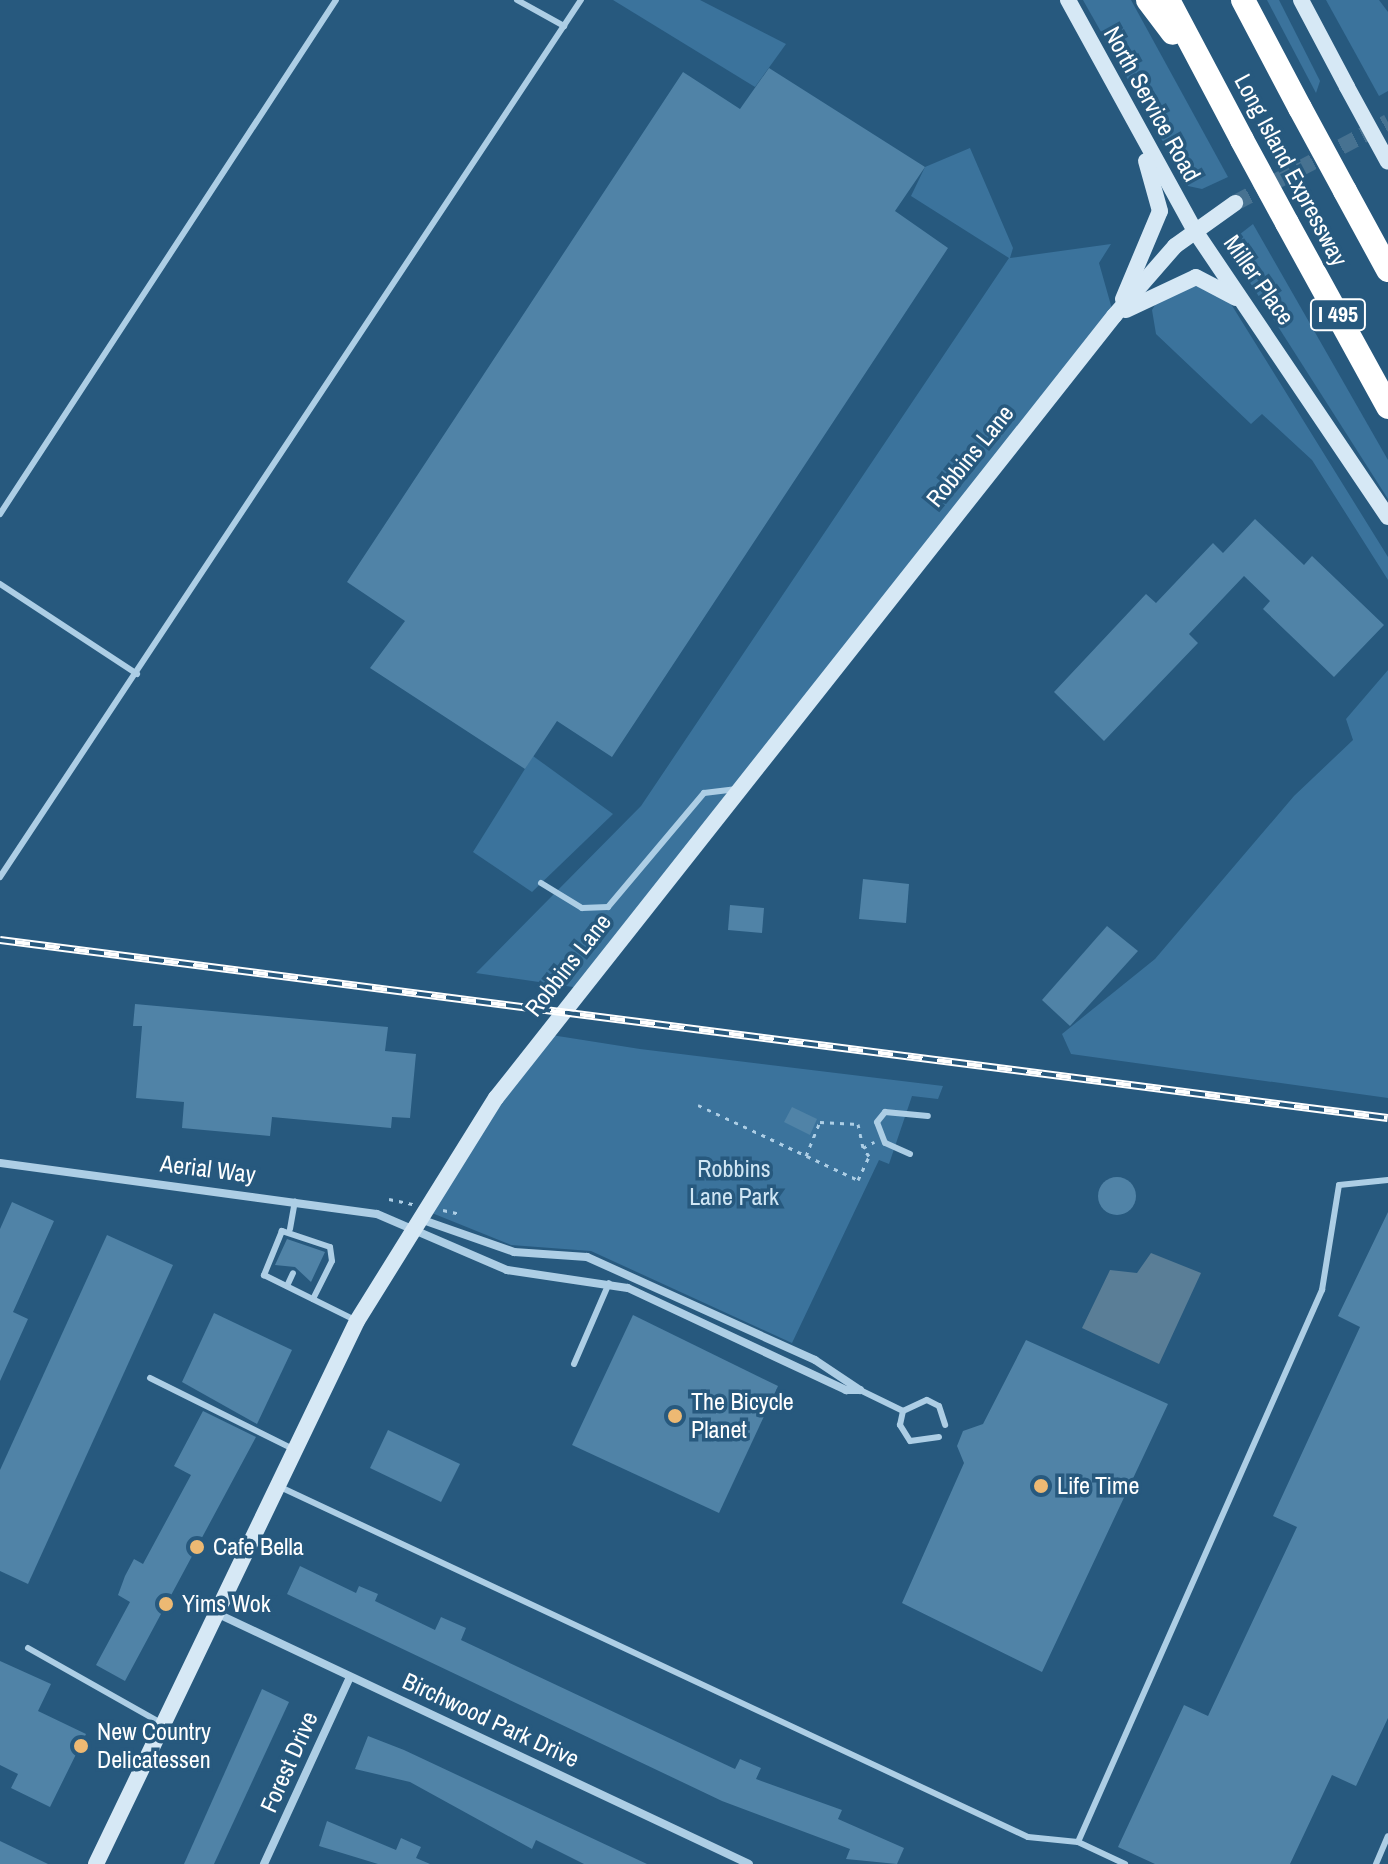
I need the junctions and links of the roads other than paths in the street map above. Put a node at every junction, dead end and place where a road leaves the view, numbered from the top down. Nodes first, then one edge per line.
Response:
1 (336, 0) edge
2 (581, 0) edge
3 (1068, 0) edge
4 (1148, 0) edge
5 (1168, 0) edge
6 (1243, 0) edge
7 (1301, 0) edge
8 (520, 1) edge
9 (564, 26) junction
10 (1201, 61) junction
11 (1119, 96) junction
12 (1388, 162) edge
13 (1235, 203) tunnel mouth
14 (1195, 231) junction
15 (1388, 270) edge
16 (1114, 316) junction
17 (1279, 351) junction
18 (1388, 407) edge
19 (0, 514) edge
20 (1388, 517) edge
21 (0, 584) edge
22 (137, 674) junction
23 (735, 789) junction
24 (0, 877) edge
25 (541, 883) dead end
26 (928, 1116) dead end
27 (910, 1154) dead end
28 (0, 1163) edge
29 (1388, 1180) edge
30 (295, 1201) junction
31 (411, 1225) junction
32 (290, 1229) junction
33 (293, 1273) dead end
34 (609, 1283) junction
35 (287, 1286) junction
36 (313, 1299) junction
37 (357, 1321) junction
38 (574, 1364) dead end
39 (150, 1378) dead end
40 (860, 1390) junction
41 (903, 1411) junction
42 (945, 1425) dead end
43 (939, 1437) dead end
44 (293, 1449) junction
45 (275, 1485) junction
46 (216, 1613) junction
47 (28, 1648) dead end
48 (350, 1677) junction
49 (163, 1724) junction
50 (1388, 1836) edge
51 (1078, 1842) junction
52 (268, 1863) edge
53 (96, 1864) edge
54 (749, 1864) edge
55 (1125, 1864) edge
56 (1376, 1864) edge

1 - 19 lane
2 - 9 lane
3 - 11 street, North Service Road
4 - 10 highway
5 - 10 highway, Long Island Expressway / I 495
6 - 15 highway, Long Island Expressway / I 495, bridge
7 - 12 street, bridge
8 - 9 lane
9 - 22 lane
10 - 18 highway, Long Island Expressway / I 495, bridge
11 - 14 street, North Service Road
11 - 16 street
13 - 14 street, Robbins Lane
14 - 16 street, Robbins Lane
14 - 17 street, Miller Place
16 - 17 street
16 - 23 street, Robbins Lane
17 - 20 street, Miller Place
21 - 22 lane
22 - 24 lane
23 - 25 lane
23 - 31 street, Robbins Lane
26 - 27 lane
28 - 30 street, Aerial Way
29 - 51 lane
30 - 31 street, Aerial Way
30 - 32 lane
31 - 34 street
31 - 37 street, Robbins Lane
31 - 40 street
32 - 35 lane
32 - 36 lane
33 - 35 lane
34 - 38 lane
34 - 40 street
35 - 36 lane
36 - 37 lane
37 - 44 street, Robbins Lane
39 - 44 lane
40 - 41 lane
41 - 42 lane
41 - 43 lane
44 - 45 street, Robbins Lane
45 - 46 street, Robbins Lane
45 - 51 lane
46 - 48 street, Birchwood Park Drive
46 - 49 street, Robbins Lane
47 - 49 lane
48 - 52 street, Forest Drive
48 - 54 street, Birchwood Park Drive
49 - 53 street, Robbins Lane
50 - 56 lane
51 - 55 lane

